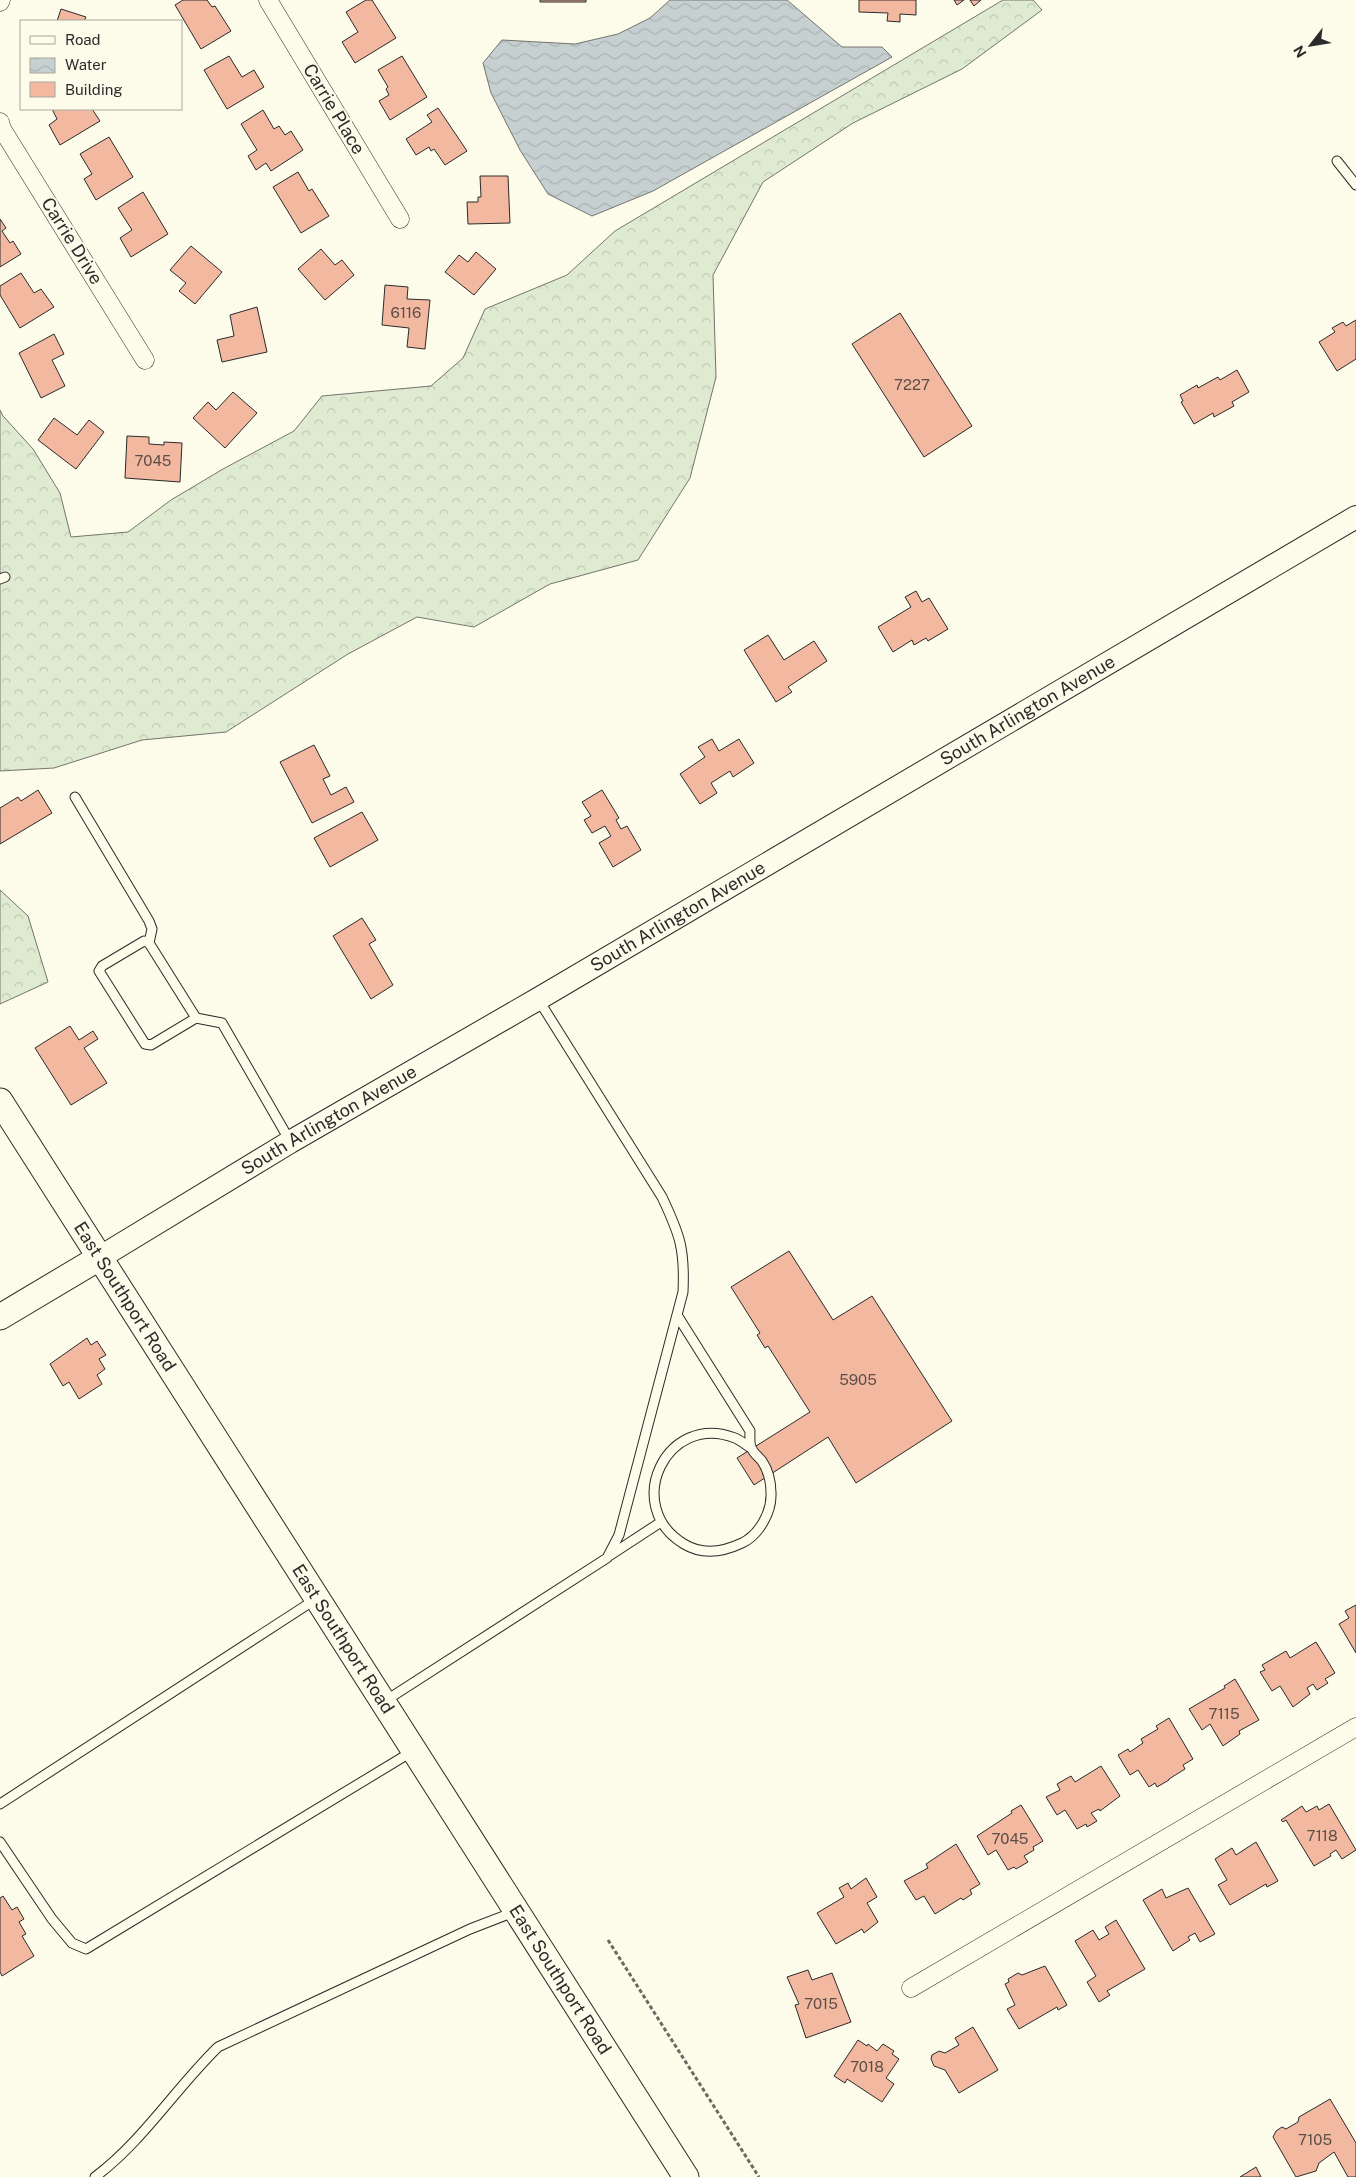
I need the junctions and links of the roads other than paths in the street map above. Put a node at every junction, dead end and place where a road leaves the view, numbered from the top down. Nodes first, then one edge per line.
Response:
1 (268, 0) edge
2 (0, 122) edge
3 (1337, 161) dead end
4 (1356, 185) edge
5 (400, 219) dead end
6 (145, 360) dead end
7 (1356, 516) edge
8 (75, 797) dead end
9 (149, 943) junction
10 (538, 999) junction
11 (196, 1018) junction
12 (0, 1101) edge
13 (290, 1142) junction
14 (99, 1258) junction
15 (677, 1315) junction
16 (0, 1317) edge
17 (751, 1448) junction
18 (661, 1522) junction
19 (607, 1558) junction
20 (316, 1599) junction
21 (383, 1702) junction
22 (1356, 1727) edge
23 (414, 1751) junction
24 (0, 1804) edge
25 (0, 1842) edge
26 (516, 1911) junction
27 (912, 1988) dead end
28 (94, 2177) edge
29 (686, 2177) edge

1 - 5 street, Carrie Place
2 - 6 street, Carrie Drive
3 - 4 lane
7 - 10 street, South Arlington Avenue
8 - 9 lane
9 - 11 lane
9 - 11 lane
10 - 13 street, South Arlington Avenue
10 - 15 lane
11 - 13 lane
12 - 14 main road, East Southport Road
13 - 14 street, South Arlington Avenue
14 - 16 main road, South Arlington Avenue
14 - 20 main road, East Southport Road
15 - 17 lane
15 - 19 lane
17 - 18 lane
17 - 18 lane
18 - 19 lane
19 - 21 lane
20 - 21 main road, East Southport Road
20 - 24 lane
21 - 23 main road, East Southport Road
22 - 27 street
23 - 25 lane
23 - 26 main road, East Southport Road
26 - 28 lane
26 - 29 main road, East Southport Road

